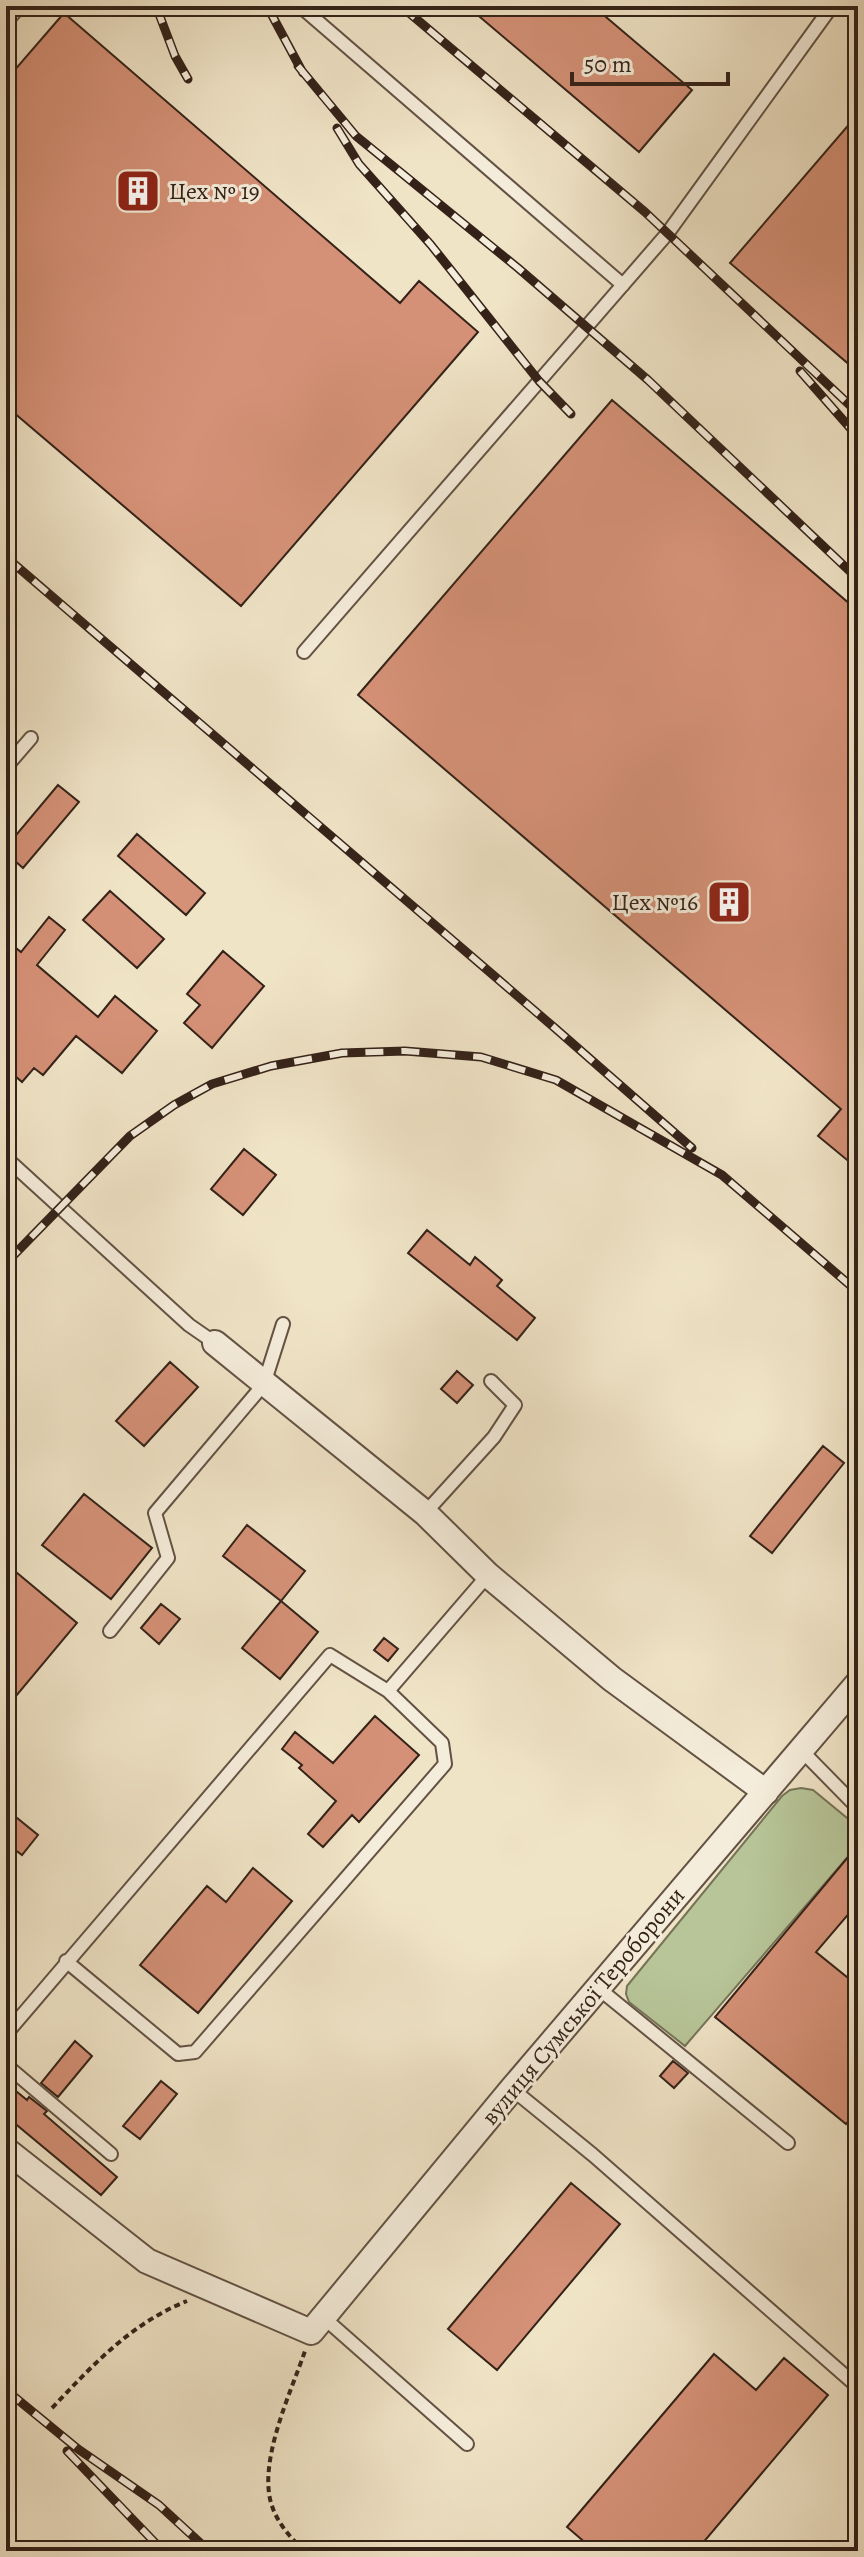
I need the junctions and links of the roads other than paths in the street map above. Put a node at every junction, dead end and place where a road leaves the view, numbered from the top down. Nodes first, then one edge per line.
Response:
1 (20, 6) edge
2 (300, 6) edge
3 (832, 6) edge
4 (6, 22) edge
5 (623, 285) junction
6 (304, 652) dead end
7 (31, 738) dead end
8 (6, 767) edge
9 (6, 1158) edge
10 (283, 1324) dead end
11 (215, 1343) joint
12 (491, 1381) dead end
13 (264, 1384) junction
14 (425, 1513) junction
15 (488, 1575) junction
16 (110, 1631) dead end
17 (858, 1683) edge
18 (388, 1691) junction
19 (801, 1750) junction
20 (766, 1792) junction
21 (858, 1808) edge
22 (66, 1961) junction
23 (598, 1988) junction
24 (6, 2034) edge
25 (6, 2065) edge
26 (512, 2089) junction
27 (788, 2143) dead end
28 (6, 2150) edge
29 (111, 2154) dead end
30 (317, 2324) junction
31 (858, 2387) edge
32 (467, 2444) dead end

1 - 4 lane
2 - 5 lane
3 - 5 lane
5 - 6 lane
7 - 8 lane
9 - 11 lane
10 - 13 lane
11 - 13 street
12 - 14 lane
13 - 14 street
13 - 16 lane
14 - 15 street
15 - 18 lane
15 - 20 street
17 - 19 street, вулиця Сумської Тероборони
18 - 22 lane
18 - 22 lane
19 - 20 street, вулиця Сумської Тероборони
19 - 21 lane
20 - 23 street, вулиця Сумської Тероборони
22 - 24 lane
23 - 26 street, вулиця Сумської Тероборони
23 - 27 lane
25 - 29 lane
26 - 30 street, вулиця Сумської Тероборони
26 - 31 lane
28 - 30 street
30 - 32 lane

